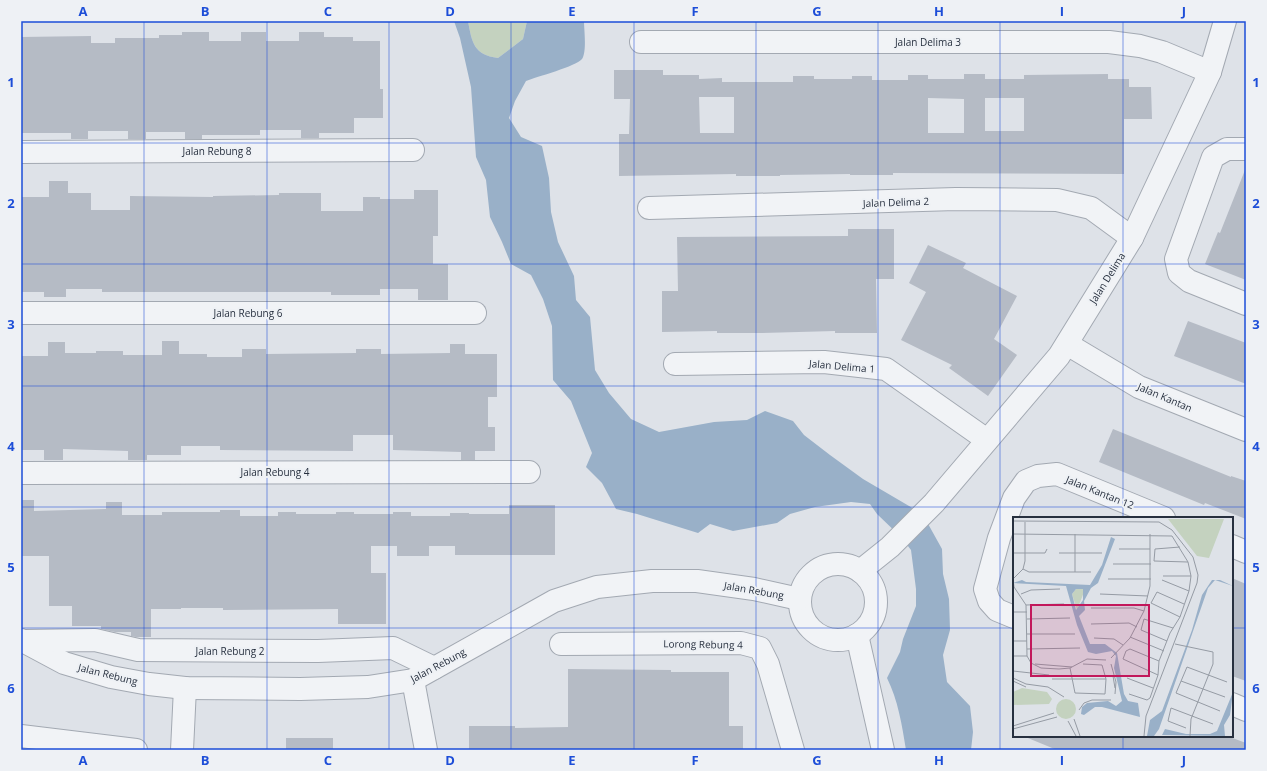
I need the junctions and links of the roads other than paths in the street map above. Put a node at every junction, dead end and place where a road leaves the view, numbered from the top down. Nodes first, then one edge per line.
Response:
1 (1225, 21) edge
2 (641, 42) dead end
3 (1210, 72) junction
4 (1246, 149) edge
5 (413, 150) dead end
6 (21, 152) edge
7 (649, 208) dead end
8 (1132, 238) junction
9 (1246, 304) edge
10 (21, 313) edge
11 (475, 313) dead end
12 (1067, 344) junction
13 (675, 364) dead end
14 (1246, 430) edge
15 (987, 440) junction
16 (21, 472) edge
17 (529, 472) dead end
18 (1162, 517) edge
19 (1233, 546) edge
20 (1246, 552) edge
21 (860, 571) junction
22 (799, 599) junction
23 (1013, 617) edge
24 (857, 635) junction
25 (22, 640) edge
26 (561, 644) dead end
27 (434, 668) junction
28 (413, 680) junction
29 (185, 688) junction
30 (1233, 704) edge
31 (1246, 710) edge
32 (21, 736) edge
33 (882, 749) edge
34 (136, 750) edge
35 (182, 750) edge
36 (426, 750) edge
37 (793, 750) edge

1 - 3 street, Jalan Delima
2 - 3 street, Jalan Delima 3
3 - 8 street, Jalan Delima
4 - 9 street
5 - 6 street, Jalan Rebung 8
7 - 8 street, Jalan Delima 2
8 - 12 street, Jalan Delima
10 - 11 street, Jalan Rebung 6
12 - 14 street, Jalan Kantan
12 - 15 street, Jalan Delima
13 - 15 street, Jalan Delima 1
15 - 21 street, Jalan Delima
16 - 17 street, Jalan Rebung 4
18 - 23 street, Jalan Kantan 12
19 - 20 street
21 - 22 street
21 - 24 street
22 - 24 street
22 - 27 street, Jalan Rebung
24 - 33 street
25 - 27 street, Jalan Rebung 2
25 - 29 street, Jalan Rebung
26 - 37 street, Lorong Rebung 4
27 - 28 street, Jalan Rebung
28 - 29 street, Jalan Rebung
28 - 36 street
29 - 35 street
30 - 31 street
32 - 34 street

